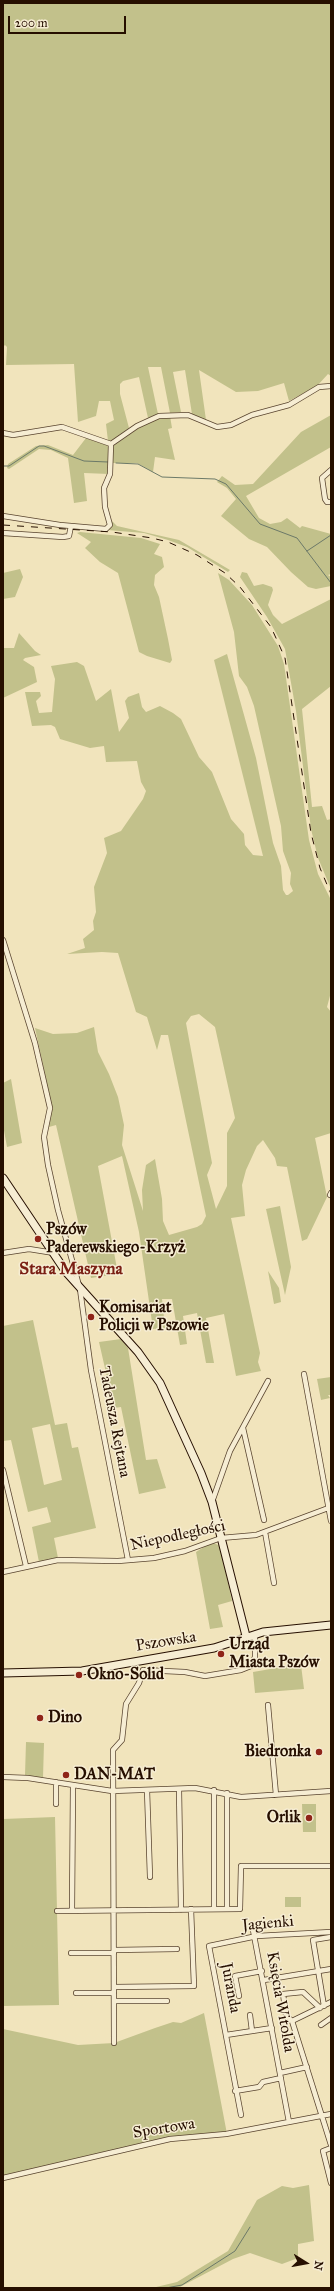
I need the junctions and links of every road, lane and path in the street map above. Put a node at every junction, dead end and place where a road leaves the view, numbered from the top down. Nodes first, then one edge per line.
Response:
1 (331, 386) edge
2 (3, 433) edge
3 (111, 444) junction
4 (331, 470) edge
5 (331, 502) edge
6 (3, 516) edge
7 (71, 526) junction
8 (3, 533) edge
9 (3, 940) edge
10 (3, 1178) edge
11 (3, 1253) edge
12 (54, 1253) junction
13 (80, 1289) junction
14 (304, 1374) dead end
15 (268, 1381) dead end
16 (243, 1428) junction
17 (3, 1470) edge
18 (212, 1502) junction
19 (330, 1507) edge
20 (264, 1520) dead end
21 (331, 1521) edge
22 (265, 1532) junction
23 (221, 1538) junction
24 (128, 1560) junction
25 (26, 1566) junction
26 (3, 1572) edge
27 (274, 1583) dead end
28 (331, 1625) edge
29 (255, 1634) junction
30 (246, 1636) junction
31 (136, 1660) junction
32 (143, 1670) junction
33 (3, 1673) edge
34 (268, 1705) dead end
35 (3, 1777) edge
36 (56, 1782) junction
37 (73, 1785) junction
38 (179, 1789) junction
39 (147, 1790) junction
40 (214, 1790) junction
41 (112, 1791) junction
42 (331, 1791) edge
43 (227, 1793) junction
44 (276, 1795) junction
45 (56, 1804) dead end
46 (331, 1866) edge
47 (150, 1877) dead end
48 (191, 1909) junction
49 (214, 1909) junction
50 (227, 1909) junction
51 (72, 1910) junction
52 (113, 1910) junction
53 (180, 1910) junction
54 (57, 1911) dead end
55 (253, 1930) dead end
56 (331, 1932) edge
57 (255, 1936) junction
58 (331, 1937) edge
59 (209, 1946) joint
60 (177, 1949) dead end
61 (114, 1952) junction
62 (71, 1953) dead end
63 (331, 1969) edge
64 (262, 1971) junction
65 (318, 1971) junction
66 (264, 1980) junction
67 (114, 1990) junction
68 (76, 1993) dead end
69 (239, 1996) dead end
70 (114, 2001) junction
71 (167, 2001) dead end
72 (331, 2002) edge
73 (322, 2007) junction
74 (250, 2016) dead end
75 (331, 2018) edge
76 (292, 2021) junction
77 (321, 2025) dead end
78 (272, 2028) junction
79 (252, 2031) junction
80 (226, 2035) junction
81 (114, 2043) dead end
82 (308, 2067) junction
83 (280, 2075) junction
84 (235, 2091) junction
85 (331, 2114) edge
86 (241, 2115) dead end
87 (322, 2116) junction
88 (289, 2122) junction
89 (331, 2147) edge
90 (3, 2178) edge
91 (331, 2182) edge

1 - 3 street
2 - 3 street
3 - 7 street
4 - 5 street
6 - 7 street
7 - 8 street
9 - 13 street, Tadeusza Rejtana
10 - 12 street
11 - 12 street
12 - 13 street
13 - 18 street
13 - 24 street, Tadeusza Rejtana
14 - 19 street
15 - 16 street
16 - 18 street
16 - 20 street
17 - 25 street
18 - 23 street
19 - 21 street
19 - 22 street, Niepodległości
22 - 23 street, Niepodległości
22 - 27 street
23 - 24 street, Niepodległości
23 - 30 street
24 - 25 street, Niepodległości
25 - 26 street, Niepodległości
28 - 29 street, Pszowska
29 - 30 street, Pszowska
29 - 32 street
30 - 31 street, Pszowska
31 - 32 street
31 - 33 street, Pszowska
32 - 41 street
34 - 44 street
35 - 36 street
36 - 37 street
36 - 45 street
37 - 41 street
37 - 51 street
38 - 39 street
38 - 40 street
38 - 53 street
39 - 41 street
39 - 47 street
40 - 43 street
40 - 49 street
41 - 52 street
42 - 44 street
43 - 44 street
43 - 50 street
46 - 50 street
48 - 49 street
48 - 53 street
48 - 67 street
49 - 50 street
51 - 52 street
51 - 54 street
52 - 53 street
52 - 61 street
55 - 57 street, Księcia Witolda
56 - 57 street, Jagienki
57 - 59 street, Jagienki
57 - 64 street, Księcia Witolda
58 - 65 street
59 - 80 street, Juranda
60 - 61 street
61 - 62 street
61 - 67 street
63 - 65 street
64 - 66 street, Księcia Witolda
64 - 69 street
65 - 66 street
65 - 73 street
66 - 78 street, Księcia Witolda
67 - 68 street
67 - 70 street
70 - 71 street
70 - 81 street
72 - 73 street
73 - 76 street
73 - 76 street, Księcia Witolda
74 - 79 street
75 - 77 street
76 - 82 street, Księcia Witolda
78 - 79 street, Juranda
78 - 83 street, Księcia Witolda
79 - 80 street, Juranda
80 - 84 street, Juranda
82 - 83 street, Księcia Witolda
82 - 87 street, Księcia Witolda
83 - 84 street
83 - 88 street, Księcia Witolda
84 - 86 street, Juranda
85 - 87 street, Sportowa
87 - 88 street, Sportowa
87 - 89 street, Księcia Witolda
88 - 90 street, Sportowa
89 - 91 street

